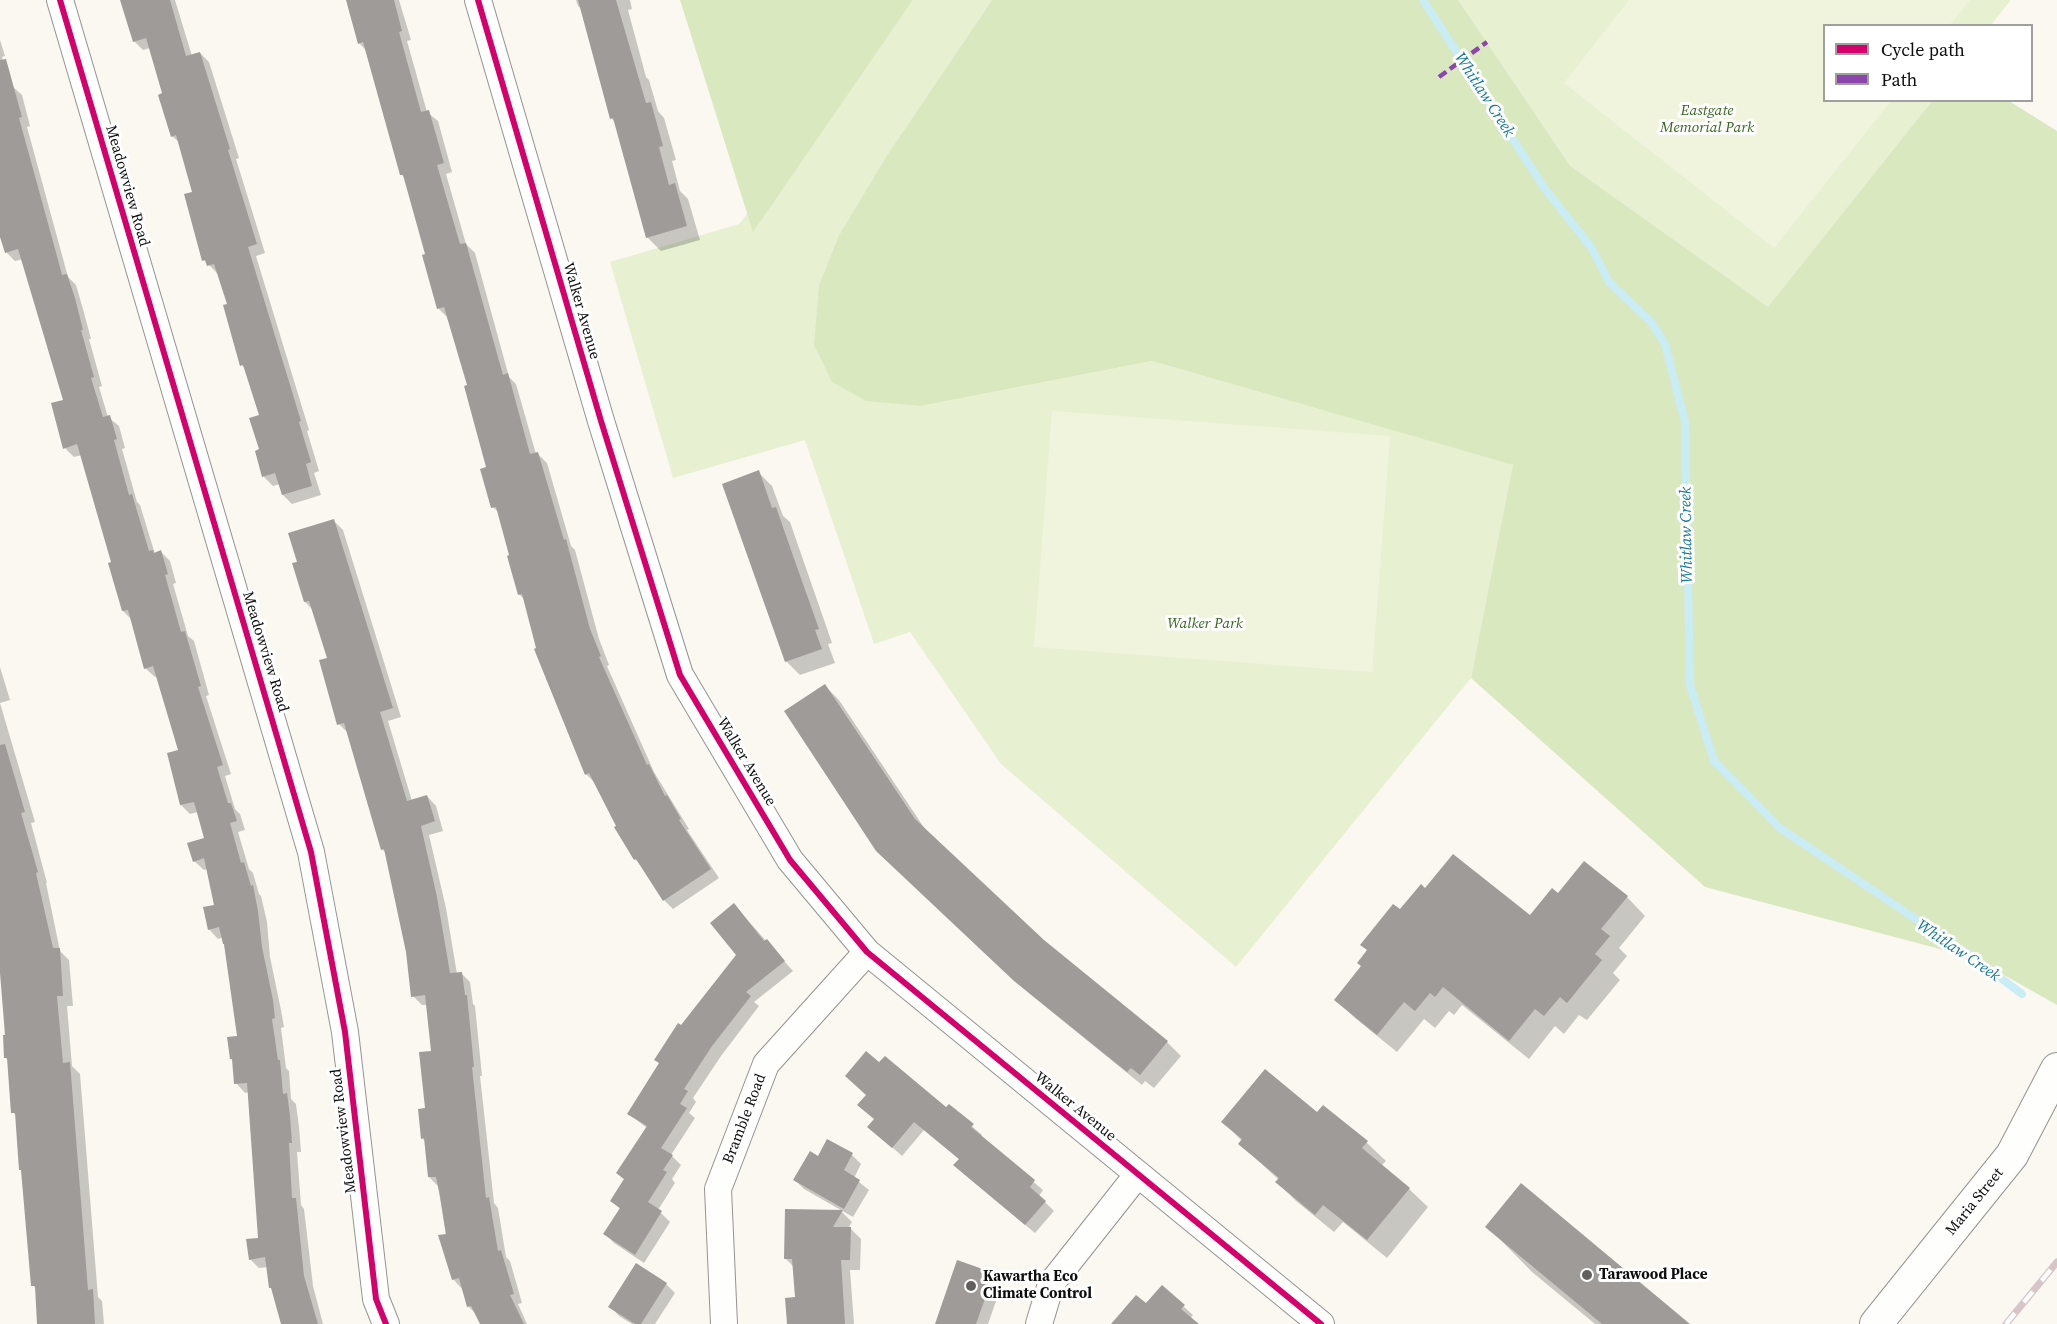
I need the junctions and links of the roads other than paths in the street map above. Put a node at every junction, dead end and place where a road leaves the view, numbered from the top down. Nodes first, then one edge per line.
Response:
1 (60, 0) edge
2 (478, 0) edge
3 (867, 952) junction
4 (2057, 1069) edge
5 (1138, 1174) junction
6 (386, 1324) edge
7 (724, 1324) edge
8 (1039, 1324) edge
9 (1321, 1324) edge
10 (1876, 1324) edge

1 - 6 street, Meadowview Road
2 - 3 street, Walker Avenue
3 - 5 street, Walker Avenue
3 - 7 street, Bramble Road
4 - 10 street, Maria Street
5 - 8 street
5 - 9 street, Walker Avenue

